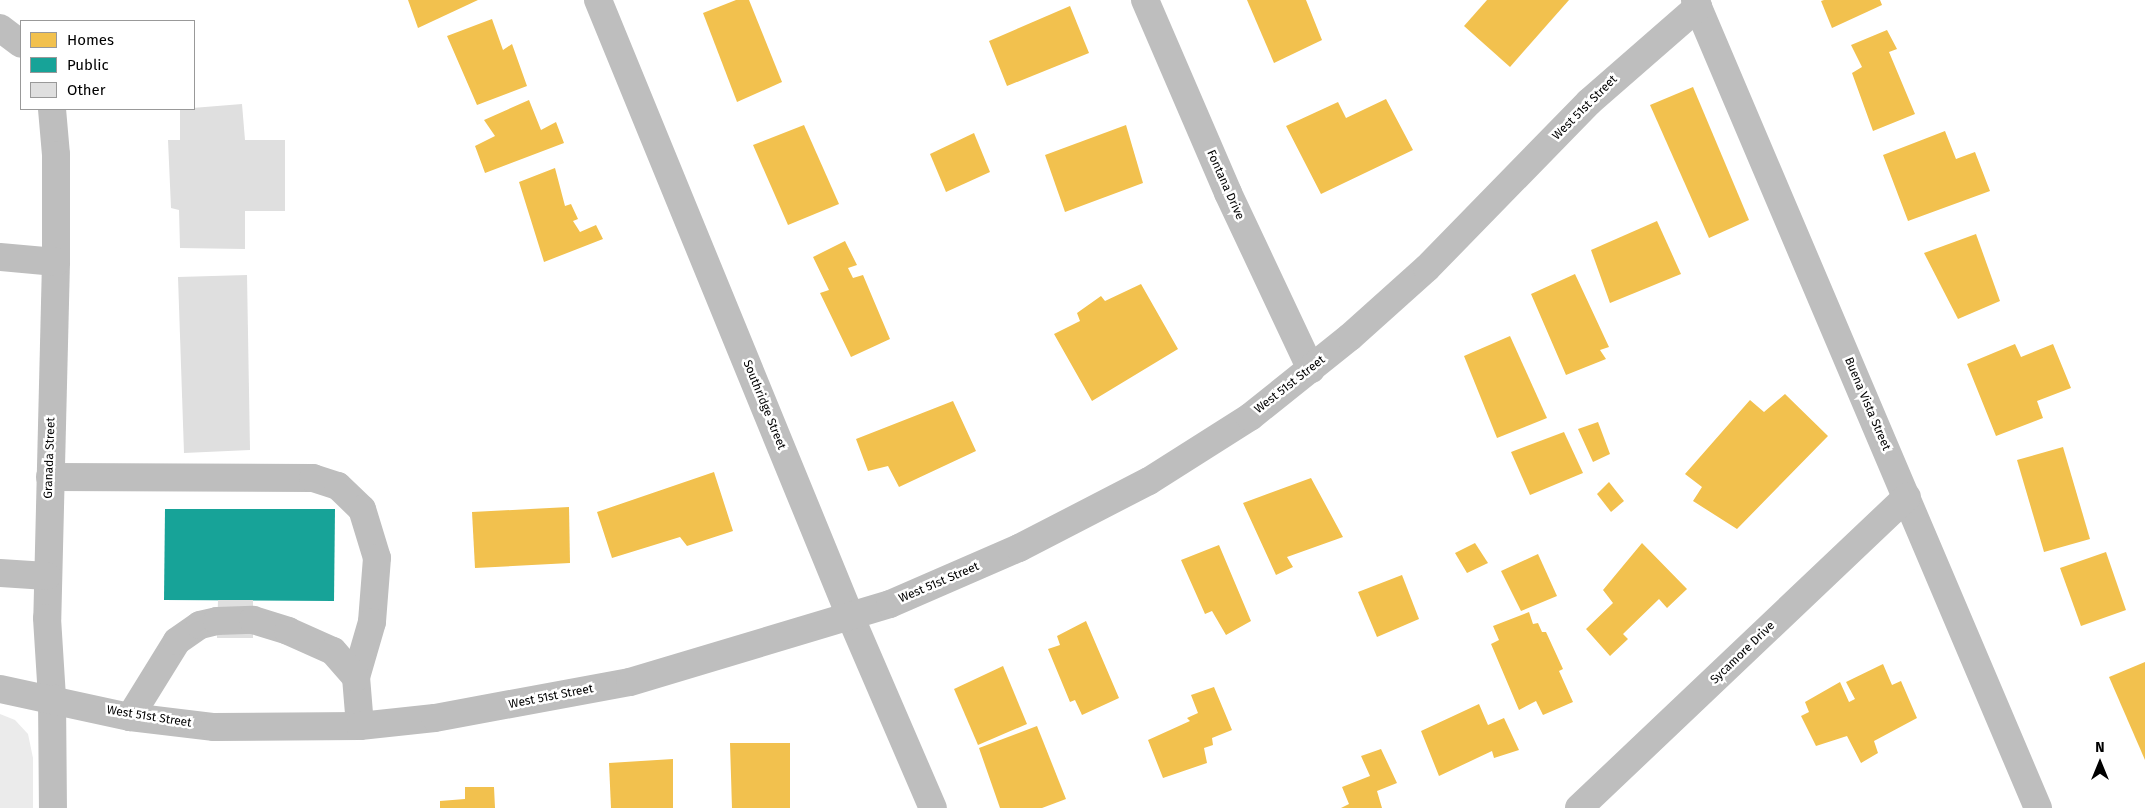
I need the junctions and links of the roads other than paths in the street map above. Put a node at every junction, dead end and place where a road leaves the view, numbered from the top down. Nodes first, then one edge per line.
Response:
1 (598, 0) edge
2 (1145, 0) edge
3 (1697, 4) edge
4 (0, 28) edge
5 (20, 43) edge
6 (52, 110) edge
7 (0, 257) edge
8 (56, 262) junction
9 (1311, 369) junction
10 (50, 477) junction
11 (1907, 497) junction
12 (0, 573) edge
13 (48, 576) junction
14 (851, 618) junction
15 (356, 677) junction
16 (0, 688) edge
17 (52, 698) junction
18 (130, 716) junction
19 (360, 726) junction
20 (53, 808) edge
21 (933, 808) edge
22 (1579, 808) edge
23 (2038, 808) edge

1 - 14 street, Southridge Street
2 - 9 street, Fontana Drive
3 - 9 street, West 51st Street
3 - 11 street, Buena Vista Street
4 - 5 street
6 - 8 street, Granada Street
7 - 8 street
8 - 10 street, Granada Street
9 - 14 street, West 51st Street
10 - 13 street, Granada Street
10 - 15 street
11 - 22 street, Sycamore Drive
11 - 23 street, Buena Vista Street
12 - 13 street
13 - 17 street, Granada Street
14 - 19 street, West 51st Street
14 - 21 street, Southridge Street
15 - 18 street
15 - 19 street
16 - 17 street, West 51st Street
17 - 18 street, West 51st Street
17 - 20 street, Granada Street
18 - 19 street, West 51st Street

